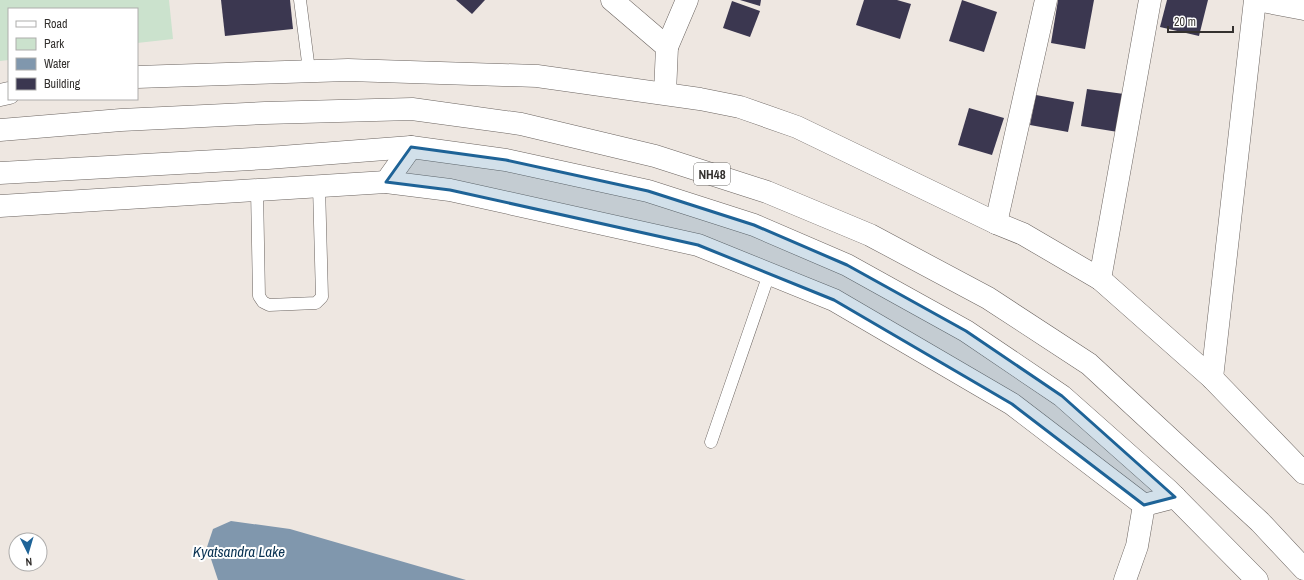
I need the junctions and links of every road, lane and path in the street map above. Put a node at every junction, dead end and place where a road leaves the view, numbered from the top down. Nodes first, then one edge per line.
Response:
1 (300, 0) edge
2 (612, 0) edge
3 (687, 0) edge
4 (1046, 0) edge
5 (1150, 0) edge
6 (1256, 0) edge
7 (1304, 9) edge
8 (667, 47) junction
9 (309, 70) junction
10 (138, 77) edge
11 (665, 93) junction
12 (0, 130) edge
13 (411, 147) junction
14 (0, 173) edge
15 (386, 182) junction
16 (319, 186) junction
17 (257, 190) junction
18 (0, 206) edge
19 (996, 223) junction
20 (769, 274) junction
21 (1100, 279) junction
22 (1212, 378) junction
23 (711, 442) dead end
24 (1304, 473) edge
25 (1175, 497) junction
26 (1144, 505) junction
27 (1304, 569) edge
28 (1125, 580) edge
29 (1257, 580) edge

1 - 9 lane
2 - 8 main road
3 - 8 main road
4 - 19 main road
5 - 21 main road
6 - 7 main road
6 - 22 main road
8 - 11 main road
9 - 10 main road
9 - 11 main road
11 - 19 main road
12 - 27 main road, NH48
13 - 14 main road, NH48
13 - 15 main road
13 - 25 main road, NH48
15 - 16 main road
15 - 20 main road
16 - 17 main road
16 - 17 lane
17 - 18 main road
19 - 21 main road
20 - 23 lane
20 - 26 main road
21 - 22 main road
22 - 24 main road
25 - 26 main road
25 - 29 main road, NH48
26 - 28 main road

